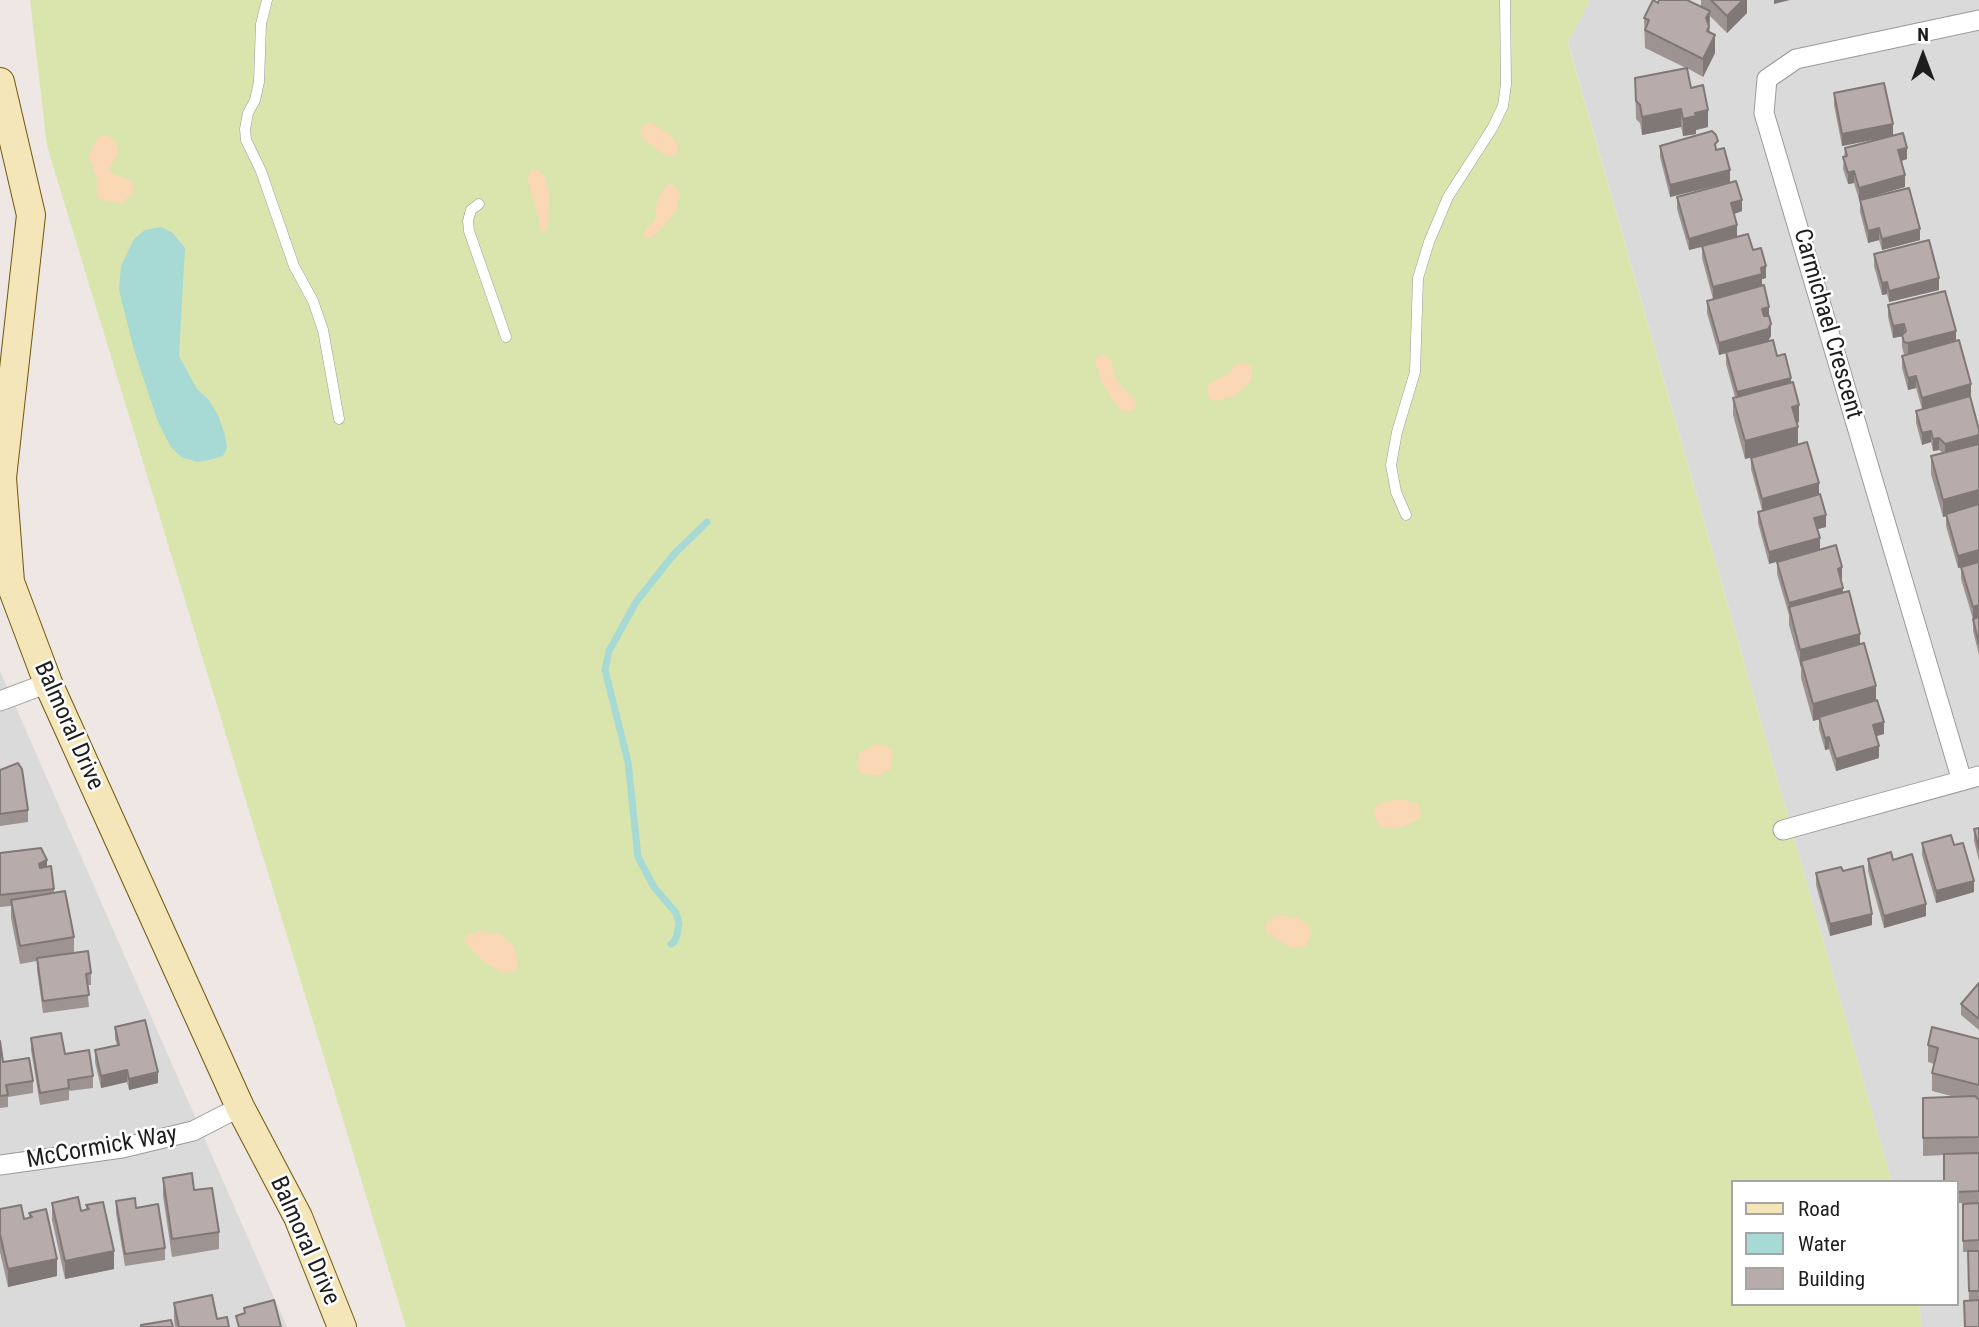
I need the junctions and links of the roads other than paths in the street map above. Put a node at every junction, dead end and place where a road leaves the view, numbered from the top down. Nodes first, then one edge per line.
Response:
1 (267, 0) edge
2 (1505, 0) edge
3 (1979, 20) edge
4 (0, 82) edge
5 (479, 204) dead end
6 (506, 337) dead end
7 (339, 419) dead end
8 (1406, 515) dead end
9 (48, 683) junction
10 (0, 701) edge
11 (1971, 779) edge
12 (1783, 830) dead end
13 (240, 1107) junction
14 (0, 1165) edge
15 (342, 1327) edge

1 - 7 lane
2 - 8 lane
3 - 11 street, Carmichael Crescent
4 - 9 street, Balmoral Drive
5 - 6 lane
9 - 10 street
9 - 13 street, Balmoral Drive
11 - 12 street
13 - 14 street, McCormick Way
13 - 15 street, Balmoral Drive

